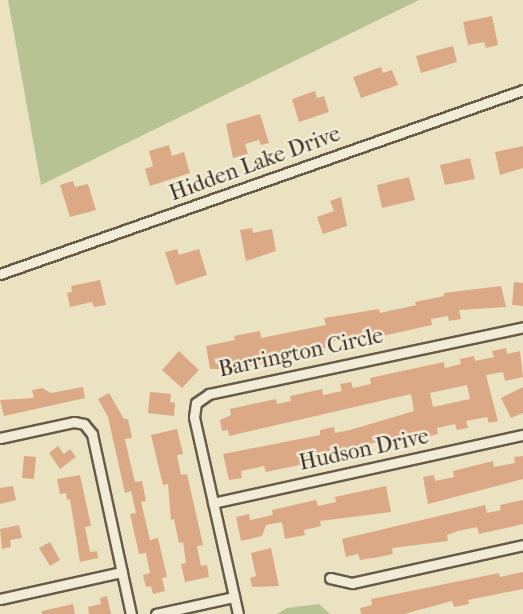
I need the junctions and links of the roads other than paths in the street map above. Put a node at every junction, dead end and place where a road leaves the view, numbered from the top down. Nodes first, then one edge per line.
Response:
1 (523, 90) edge
2 (0, 274) edge
3 (523, 327) edge
4 (523, 435) edge
5 (0, 438) edge
6 (213, 503) junction
7 (523, 545) edge
8 (122, 572) junction
9 (330, 578) dead end
10 (234, 597) junction
11 (0, 599) edge
12 (131, 614) edge
13 (156, 614) edge
14 (238, 614) edge

1 - 2 street, Hidden Lake Drive
3 - 6 street, Barrington Circle
4 - 6 street, Hudson Drive
5 - 8 street
6 - 10 street, Barrington Circle
7 - 9 street
8 - 11 street
8 - 12 street
10 - 13 street
10 - 14 street, Barrington Circle

